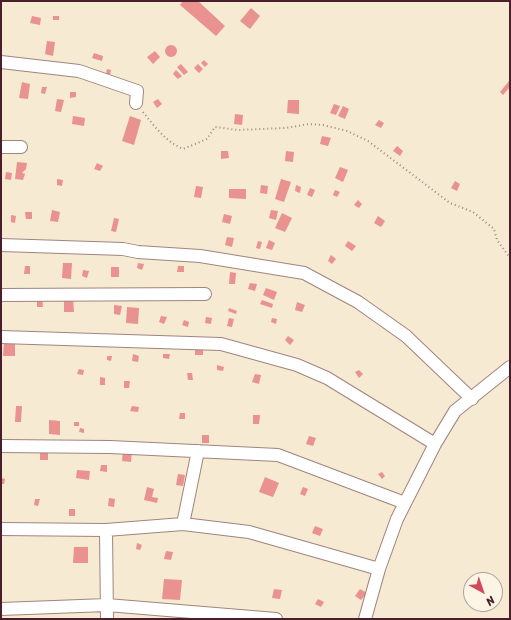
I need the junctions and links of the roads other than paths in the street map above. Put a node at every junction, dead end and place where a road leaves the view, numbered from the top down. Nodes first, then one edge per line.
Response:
1 (1, 62) edge
2 (136, 103) road end
3 (1, 147) edge
4 (21, 147) dead end
5 (1, 245) edge
6 (206, 294) dead end
7 (1, 296) edge
8 (1, 337) edge
9 (510, 367) edge
10 (472, 399) junction
11 (435, 444) junction
12 (1, 446) edge
13 (198, 451) junction
14 (405, 503) junction
15 (183, 524) junction
16 (1, 529) edge
17 (106, 530) junction
18 (379, 569) junction
19 (107, 605) junction
20 (1, 609) edge
21 (106, 619) edge
22 (276, 619) edge
23 (365, 619) edge

1 - 2 street
3 - 4 street
5 - 10 street
6 - 7 street
8 - 11 street
9 - 10 street
10 - 11 street
11 - 14 street
12 - 13 street
13 - 14 street
13 - 15 street
14 - 18 street
15 - 17 street
15 - 18 street
16 - 17 street
17 - 19 street
18 - 23 street
19 - 20 street
19 - 21 street
19 - 22 street

